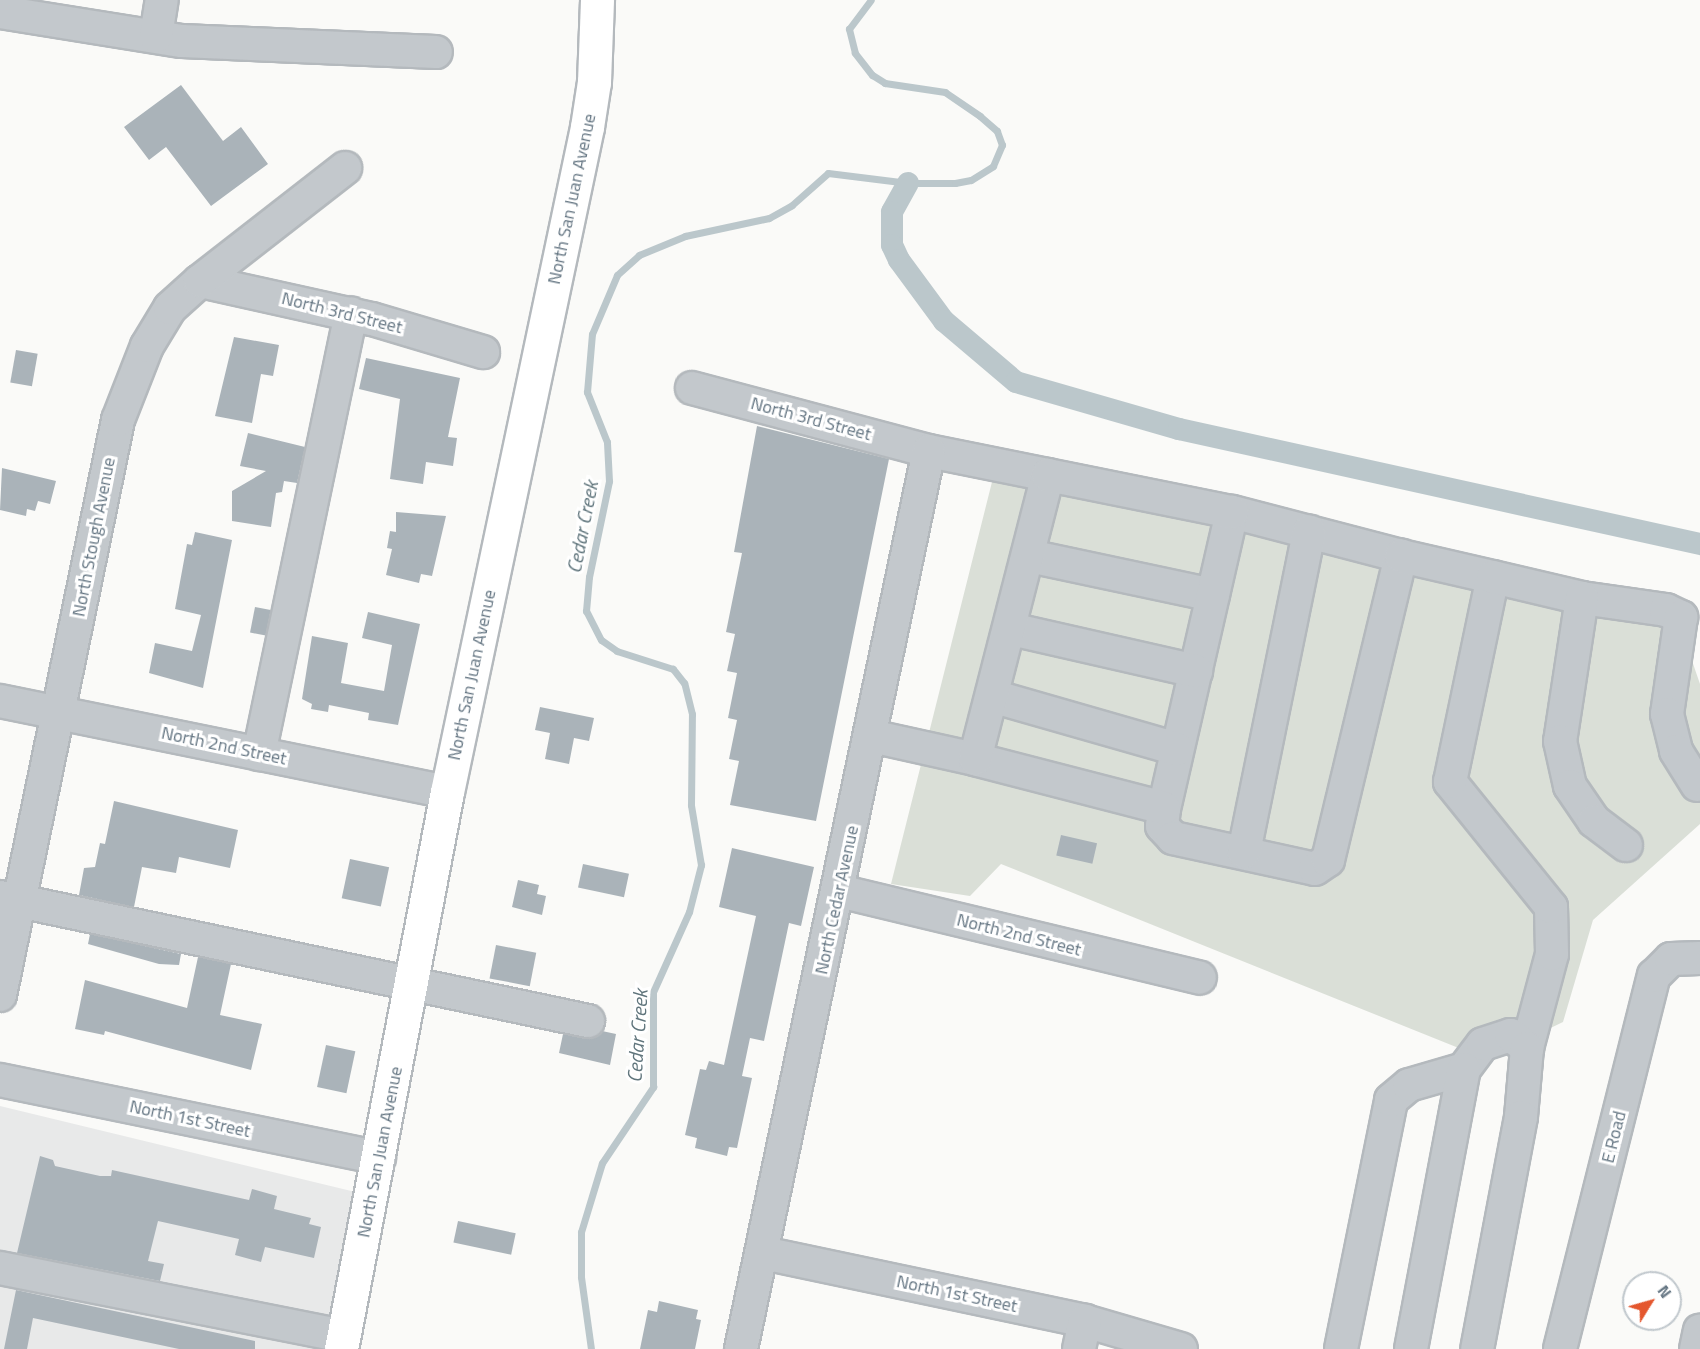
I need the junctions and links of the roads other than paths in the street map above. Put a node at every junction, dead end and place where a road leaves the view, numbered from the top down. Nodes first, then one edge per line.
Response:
1 (162, 0) edge
2 (597, 0) edge
3 (46, 9) edge
4 (0, 12) edge
5 (156, 36) junction
6 (436, 52) dead end
7 (345, 168) dead end
8 (200, 281) junction
9 (351, 314) junction
10 (483, 352) dead end
11 (693, 388) dead end
12 (929, 451) junction
13 (1048, 475) junction
14 (1232, 512) junction
15 (1309, 532) junction
16 (1029, 556) junction
17 (1401, 556) junction
18 (1493, 577) junction
19 (1213, 595) junction
20 (1582, 598) junction
21 (1011, 629) junction
22 (1196, 671) junction
23 (992, 696) junction
24 (0, 701) edge
25 (60, 713) junction
26 (871, 736) junction
27 (1177, 749) junction
28 (259, 754) junction
29 (975, 759) junction
30 (1697, 785) dead end
31 (447, 792) junction
32 (1164, 808) junction
33 (1626, 844) dead end
34 (1244, 852) junction
35 (839, 891) junction
36 (10, 899) edge
37 (1700, 958) edge
38 (1200, 978) dead end
39 (411, 984) junction
40 (0, 995) edge
41 (588, 1021) dead end
42 (1527, 1048) junction
43 (1464, 1069) junction
44 (0, 1080) edge
45 (379, 1158) junction
46 (763, 1253) junction
47 (0, 1268) edge
48 (1700, 1330) edge
49 (1082, 1335) edge
50 (342, 1343) edge
51 (741, 1349) edge
52 (1181, 1349) edge
53 (1341, 1349) edge
54 (1411, 1349) edge
55 (1477, 1349) edge
56 (1560, 1349) edge
57 (1696, 1349) edge

1 - 5 street
2 - 31 highway, North San Juan Avenue
3 - 4 street
3 - 5 street
5 - 6 street
7 - 8 street, North Stough Avenue
8 - 9 street, North 3rd Street
8 - 25 street, North Stough Avenue
9 - 10 street, North 3rd Street
9 - 28 street
11 - 12 street, North 3rd Street
12 - 13 street, North 3rd Street
12 - 26 street, North Cedar Avenue
13 - 14 street, North 3rd Street
13 - 16 street
14 - 15 street, North 3rd Street
14 - 19 street
15 - 17 street, North 3rd Street
15 - 34 street
16 - 19 street
16 - 21 street
17 - 18 street, North 3rd Street
17 - 34 street
18 - 20 street, North 3rd Street
18 - 42 street
19 - 22 street
20 - 30 street, North 3rd Street
20 - 33 street
21 - 22 street
21 - 23 street
22 - 27 street
23 - 27 street
23 - 29 street
24 - 25 street, North 2nd Street
25 - 28 street, North 2nd Street
25 - 36 street, North Stough Avenue
26 - 29 street
26 - 35 street, North Cedar Avenue
27 - 32 street
28 - 31 street, North 2nd Street
29 - 32 street
31 - 39 highway, North San Juan Avenue
32 - 34 street
35 - 38 street, North 2nd Street
35 - 46 street, North Cedar Avenue
36 - 39 street
36 - 40 street, North Stough Avenue
37 - 56 street, E Road
39 - 41 street
39 - 45 highway, North San Juan Avenue
42 - 43 street
42 - 55 street
43 - 53 street
43 - 54 street
44 - 45 street, North 1st Street
45 - 50 highway, North San Juan Avenue
46 - 49 street, North 1st Street
46 - 51 street, North Cedar Avenue
47 - 50 street
48 - 57 street
49 - 52 street, North 1st Street

